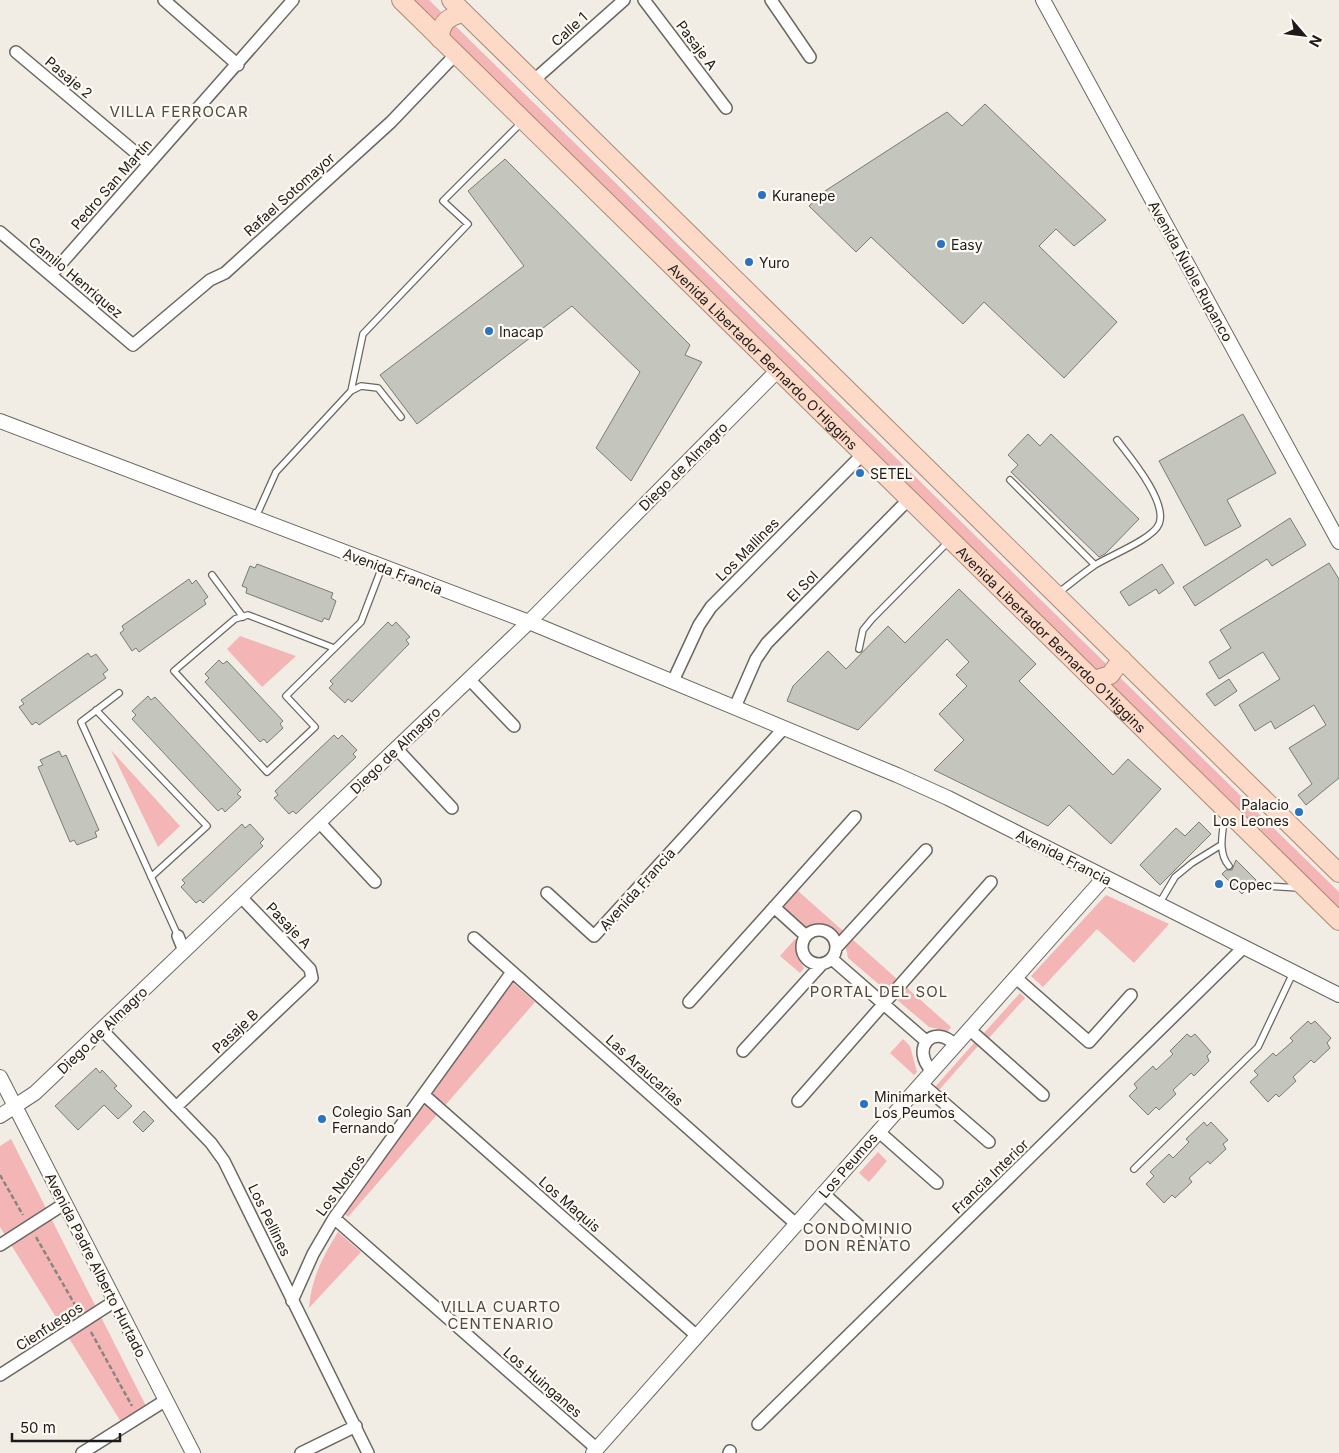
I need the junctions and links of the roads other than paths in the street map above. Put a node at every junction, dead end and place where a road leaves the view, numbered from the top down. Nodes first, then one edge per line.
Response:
1 (164, 0) edge
2 (293, 0) edge
3 (451, 0) edge
4 (624, 0) edge
5 (771, 0) edge
6 (1043, 0) edge
7 (403, 1) edge
8 (649, 2) edge
9 (464, 13) junction
10 (440, 38) junction
11 (16, 52) dead end
12 (456, 54) junction
13 (810, 57) dead end
14 (238, 65) junction
15 (534, 81) junction
16 (726, 108) dead end
17 (524, 121) junction
18 (148, 163) junction
19 (0, 232) edge
20 (51, 275) junction
21 (133, 345) joint
22 (778, 370) junction
23 (351, 391) junction
24 (401, 417) dead end
25 (0, 421) edge
26 (1117, 440) dead end
27 (863, 454) junction
28 (1010, 480) dead end
29 (909, 499) junction
30 (255, 519) junction
31 (950, 539) junction
32 (1339, 542) edge
33 (1095, 565) junction
34 (382, 567) junction
35 (212, 575) dead end
36 (1056, 594) junction
37 (243, 617) junction
38 (529, 622) junction
39 (334, 648) junction
40 (860, 648) dead end
41 (1122, 659) junction
42 (469, 679) junction
43 (1094, 680) junction
44 (672, 681) junction
45 (119, 692) dead end
46 (735, 708) junction
47 (96, 710) junction
48 (514, 726) dead end
49 (784, 728) junction
50 (396, 748) junction
51 (452, 808) dead end
52 (1226, 809) junction
53 (855, 817) dead end
54 (319, 822) junction
55 (1221, 845) junction
56 (926, 850) dead end
57 (1229, 866) dead end
58 (1339, 873) edge
59 (151, 877) junction
60 (1104, 878) junction
61 (375, 882) dead end
62 (991, 882) dead end
63 (1252, 885) dead end
64 (1306, 888) junction
65 (547, 893) dead end
66 (241, 897) junction
67 (1159, 905) junction
68 (774, 907) junction
69 (1339, 921) edge
70 (178, 936) joint
71 (806, 936) junction
72 (474, 938) dead end
73 (1243, 948) junction
74 (184, 952) junction
75 (830, 957) junction
76 (512, 972) junction
77 (1293, 973) junction
78 (313, 975) joint
79 (1016, 977) junction
80 (1131, 996) dead end
81 (1339, 996) edge
82 (689, 1002) dead end
83 (883, 1004) junction
84 (969, 1029) junction
85 (102, 1030) junction
86 (926, 1041) junction
87 (955, 1045) junction
88 (743, 1051) dead end
89 (932, 1071) junction
90 (0, 1078) edge
91 (921, 1083) junction
92 (424, 1095) junction
93 (1044, 1095) dead end
94 (798, 1100) dead end
95 (15, 1107) junction
96 (176, 1107) junction
97 (0, 1116) edge
98 (878, 1131) junction
99 (989, 1142) dead end
100 (1134, 1169) dead end
101 (937, 1183) dead end
102 (823, 1193) junction
103 (64, 1204) junction
104 (334, 1218) junction
105 (796, 1224) junction
106 (875, 1240) dead end
107 (0, 1245) edge
108 (292, 1300) junction
109 (115, 1301) junction
110 (697, 1336) junction
111 (0, 1375) edge
112 (166, 1400) junction
113 (758, 1424) dead end
114 (356, 1426) junction
115 (595, 1451) edge
116 (82, 1453) edge
117 (193, 1453) edge
118 (301, 1453) edge
119 (368, 1453) edge

1 - 14 street
2 - 14 street, Pedro San Martín
3 - 9 main road
4 - 15 street, Calle 1
5 - 13 street
6 - 32 street, Avenida Ñuble Rupanco
7 - 10 main road, Avenida Libertador Bernardo O'Higgins
8 - 16 street, Pasaje A
9 - 10 main road
9 - 15 main road
10 - 12 main road, Avenida Libertador Bernardo O'Higgins
11 - 18 street, Pasaje 2
12 - 17 main road, Avenida Libertador Bernardo O'Higgins
12 - 21 street, Rafael Sotomayor
14 - 18 street, Pedro San Martín
15 - 36 main road
17 - 22 main road, Avenida Libertador Bernardo O'Higgins
17 - 23 lane
18 - 20 street, Pedro San Martín
19 - 20 street, Camilo Henríquez
20 - 21 street, Camilo Henríquez
22 - 27 main road, Avenida Libertador Bernardo O'Higgins
22 - 38 street, Diego de Almagro
23 - 24 lane
23 - 30 lane
25 - 30 street, Avenida Francia
26 - 33 lane
27 - 29 main road, Avenida Libertador Bernardo O'Higgins
27 - 44 street, Los Mallines
28 - 33 lane
29 - 31 main road, Avenida Libertador Bernardo O'Higgins
29 - 46 street, El Sol
30 - 34 street, Avenida Francia
31 - 40 lane
31 - 43 main road, Avenida Libertador Bernardo O'Higgins
33 - 36 lane
34 - 38 street, Avenida Francia
34 - 39 lane
35 - 37 lane
36 - 41 main road
37 - 39 lane
37 - 39 lane
38 - 42 street, Diego de Almagro
38 - 44 street, Avenida Francia
41 - 43 main road
41 - 58 main road
42 - 48 street
42 - 50 street, Diego de Almagro
43 - 52 main road, Avenida Libertador Bernardo O'Higgins
44 - 46 street, Avenida Francia
45 - 47 lane
46 - 49 street, Avenida Francia
47 - 59 lane
47 - 59 lane
49 - 60 street, Avenida Francia
49 - 65 street, Avenida Francia
50 - 51 street
50 - 54 street, Diego de Almagro
52 - 55 lane
52 - 64 main road, Avenida Libertador Bernardo O'Higgins
53 - 68 street
54 - 61 street
54 - 66 street, Diego de Almagro
55 - 57 lane
55 - 67 lane
56 - 75 street
59 - 70 lane
60 - 67 street, Avenida Francia
60 - 79 street, Los Peumos
62 - 83 street
63 - 64 lane
64 - 69 main road, Avenida Libertador Bernardo O'Higgins
66 - 74 street, Diego de Almagro
66 - 78 street, Pasaje A
67 - 73 street, Avenida Francia
68 - 71 street
68 - 82 street
70 - 74 street
71 - 75 street
71 - 75 street
72 - 76 street, Las Araucarias
73 - 77 street, Avenida Francia
73 - 113 street, Francia Interior
74 - 85 street, Diego de Almagro
75 - 83 street
75 - 88 street
76 - 92 street, Los Notros
76 - 105 street, Las Araucarias
77 - 81 street, Avenida Francia
77 - 100 lane
78 - 96 street, Pasaje B
79 - 80 street
79 - 84 street, Los Peumos
83 - 86 street
83 - 94 street
84 - 87 street, Los Peumos
84 - 93 street
85 - 95 street, Diego de Almagro
85 - 96 street, Los Pellines
86 - 87 street
86 - 89 street
87 - 89 street, Los Peumos
89 - 91 street, Los Peumos
90 - 95 street, Avenida Padre Alberto Hurtado
91 - 98 street, Los Peumos
91 - 99 street
92 - 104 street, Los Notros
92 - 110 street, Los Maquis
95 - 97 street, Diego de Almagro
95 - 103 street, Avenida Padre Alberto Hurtado
96 - 108 street, Los Pellines
98 - 101 street
98 - 102 street, Los Peumos
102 - 105 street, Los Peumos
102 - 106 street
103 - 107 street
103 - 109 street, Avenida Padre Alberto Hurtado
104 - 108 street, Los Notros
104 - 115 street, Los Huinganes
105 - 110 street, Los Peumos
108 - 114 street, Los Pellines
109 - 111 street, Cienfuegos
109 - 112 street, Avenida Padre Alberto Hurtado
110 - 115 street, Los Peumos
112 - 116 street
112 - 117 street, Avenida Padre Alberto Hurtado
114 - 118 street
114 - 119 street, Los Pellines

